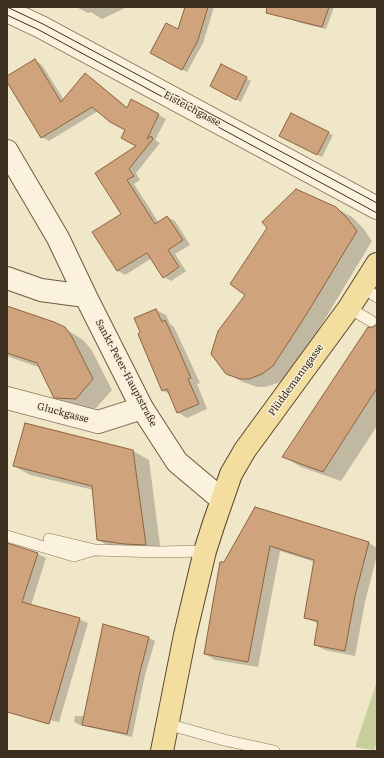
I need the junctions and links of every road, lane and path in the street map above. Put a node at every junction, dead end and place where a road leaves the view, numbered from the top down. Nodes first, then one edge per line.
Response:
1 (7, 11) edge
2 (7, 151) edge
3 (377, 208) edge
4 (377, 264) edge
5 (7, 278) edge
6 (370, 292) edge
7 (85, 296) junction
8 (349, 308) junction
9 (371, 321) dead end
10 (7, 398) edge
11 (142, 408) junction
12 (221, 499) junction
13 (7, 536) edge
14 (49, 539) dead end
15 (94, 550) junction
16 (205, 551) junction
17 (167, 724) junction
18 (162, 751) edge
19 (274, 751) edge

1 - 3 street, Eisteichgasse
2 - 7 street, Sankt-Peter-Hauptstraße
4 - 6 main road, Plüddemanngasse
5 - 7 street
6 - 8 main road, Plüddemanngasse
7 - 11 street, Sankt-Peter-Hauptstraße
8 - 9 lane
8 - 12 main road, Plüddemanngasse
10 - 11 street, Gluckgasse
11 - 12 street, Sankt-Peter-Hauptstraße
12 - 16 main road
13 - 15 lane
14 - 15 lane
15 - 16 lane
16 - 17 main road
17 - 18 main road
17 - 19 lane

